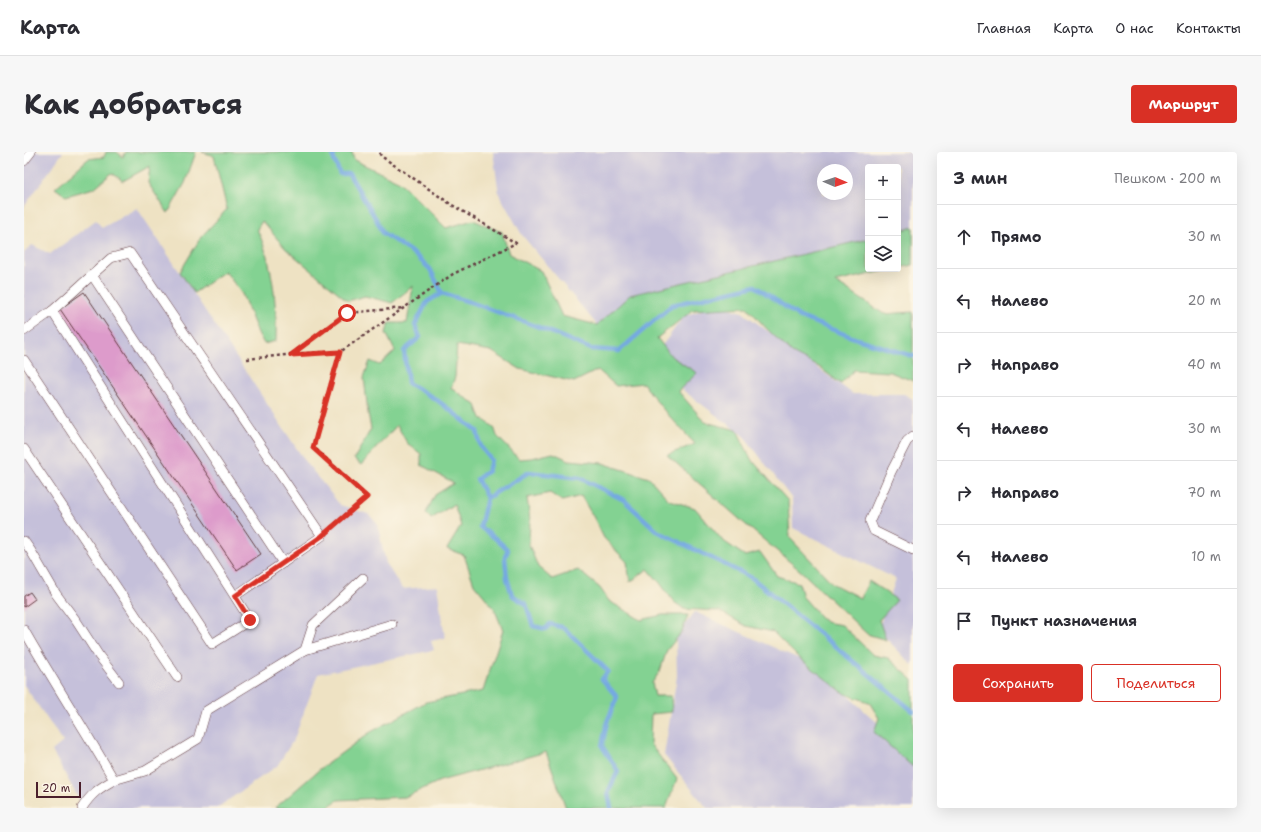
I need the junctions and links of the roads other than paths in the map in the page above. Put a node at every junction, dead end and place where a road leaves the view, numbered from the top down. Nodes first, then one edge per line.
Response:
1 (31, 152) edge
2 (24, 161) edge
3 (92, 276) junction
4 (52, 311) junction
5 (24, 331) edge
6 (24, 360) edge
7 (913, 436) edge
8 (24, 449) edge
9 (24, 541) edge
10 (913, 550) edge
11 (283, 563) junction
12 (363, 578) dead end
13 (235, 596) junction
14 (392, 624) dead end
15 (24, 630) edge
16 (305, 650) junction
17 (178, 677) dead end
18 (119, 682) dead end
19 (114, 780) junction
20 (82, 808) edge

1 - 2 lane
3 - 4 lane
3 - 11 lane
3 - 11 lane
4 - 5 lane
4 - 13 lane
6 - 13 lane
7 - 10 lane
8 - 17 lane
9 - 18 lane
11 - 13 lane
12 - 16 lane
14 - 16 lane
15 - 19 lane
16 - 19 lane
19 - 20 lane

